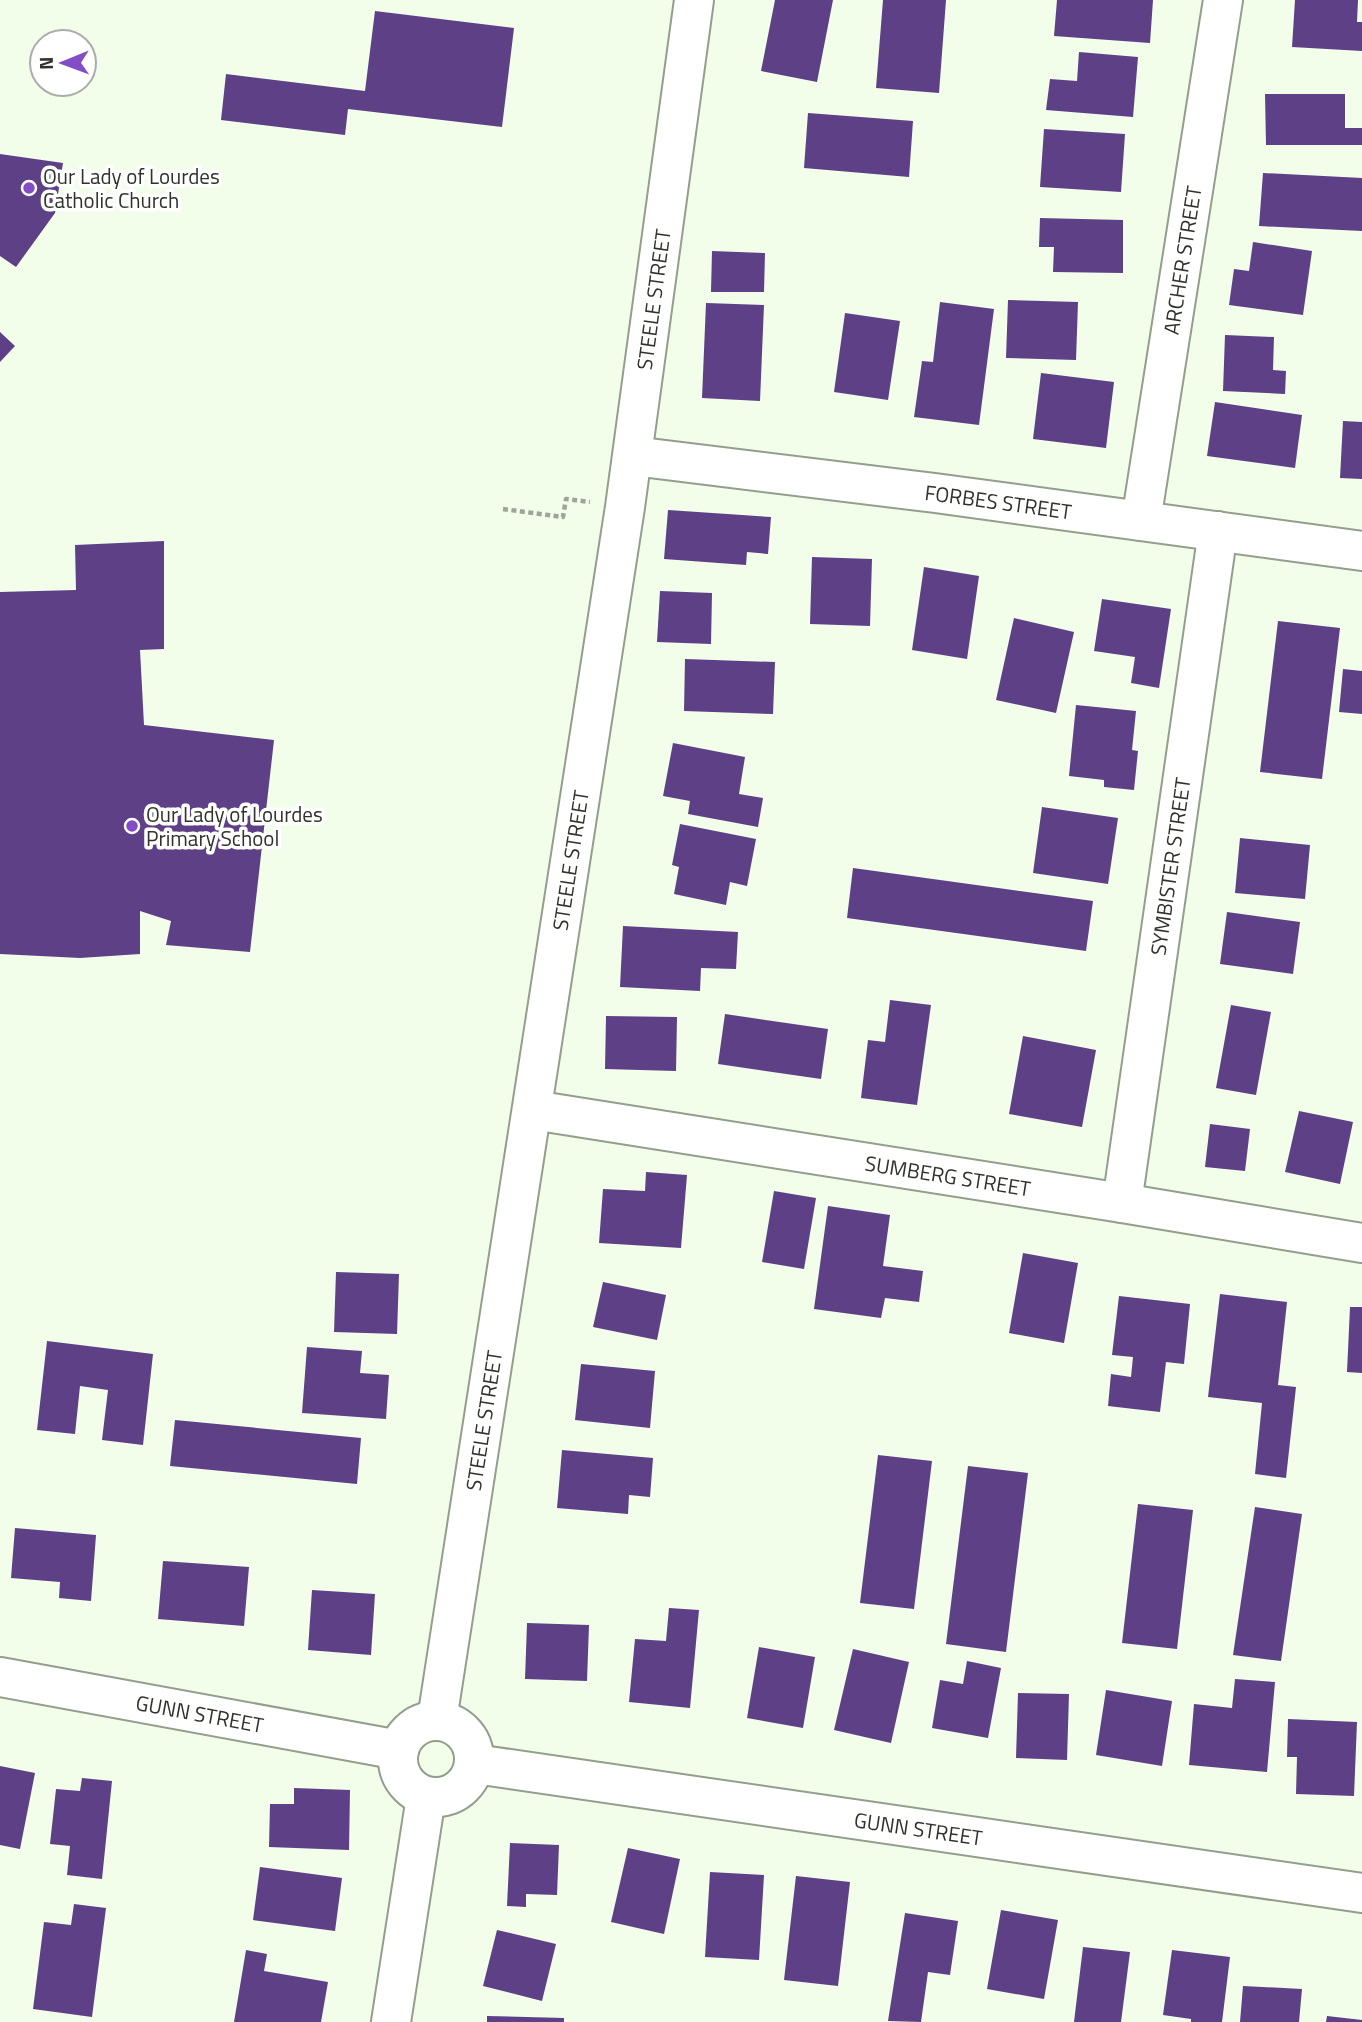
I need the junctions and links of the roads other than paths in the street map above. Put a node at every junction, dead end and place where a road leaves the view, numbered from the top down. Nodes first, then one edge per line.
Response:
1 (694, 0) edge
2 (1223, 0) edge
3 (633, 456) junction
4 (1141, 521) junction
5 (1218, 531) junction
6 (1362, 551) edge
7 (533, 1110) junction
8 (1122, 1203) junction
9 (1362, 1243) edge
10 (0, 1677) edge
11 (437, 1720) junction
12 (399, 1750) junction
13 (475, 1763) junction
14 (426, 1797) junction
15 (1362, 1893) edge
16 (391, 2022) edge

1 - 3 street, STEELE STREET
2 - 4 street, ARCHER STREET
3 - 4 street, FORBES STREET
3 - 7 street, STEELE STREET
4 - 5 street, FORBES STREET
5 - 6 street, FORBES STREET
5 - 8 street, SYMBISTER STREET
7 - 8 street, SUMBERG STREET
7 - 11 street, STEELE STREET
8 - 9 street, SUMBERG STREET
10 - 12 street, GUNN STREET
11 - 12 street
11 - 13 street
12 - 14 street
13 - 14 street
13 - 15 street, GUNN STREET
14 - 16 street

